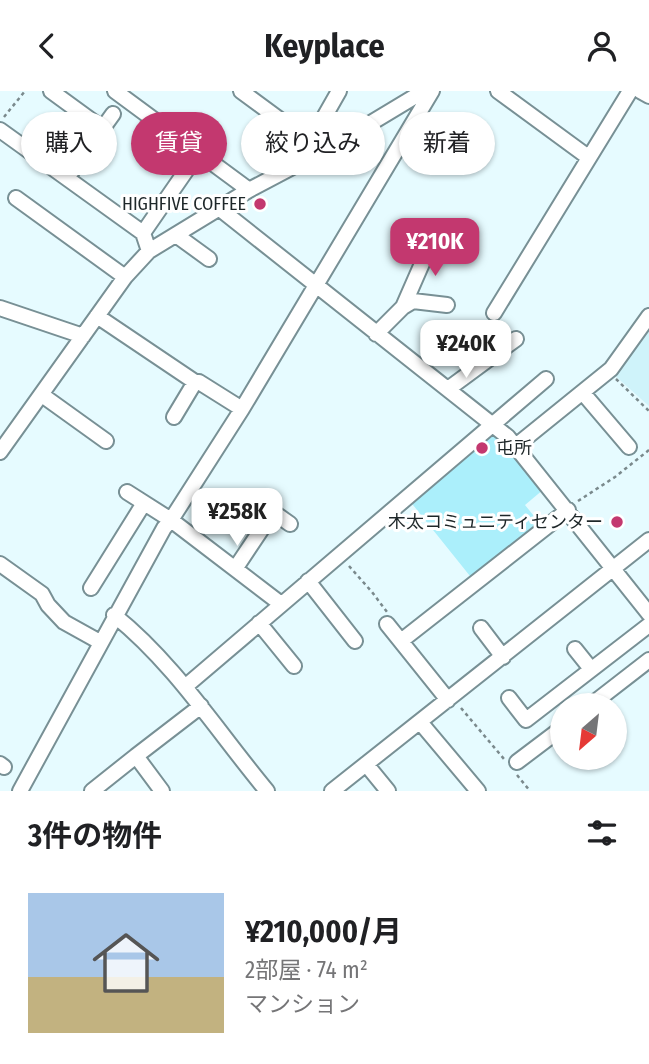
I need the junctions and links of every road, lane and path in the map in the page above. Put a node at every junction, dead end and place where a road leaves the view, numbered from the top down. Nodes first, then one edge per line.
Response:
1 (25, 91) edge
2 (51, 91) edge
3 (115, 91) edge
4 (241, 91) edge
5 (339, 91) edge
6 (424, 91) edge
7 (432, 91) edge
8 (498, 91) edge
9 (630, 91) edge
10 (640, 91) edge
11 (649, 96) edge
12 (80, 112) edge
13 (144, 112) edge
14 (267, 112) edge
15 (329, 112) edge
16 (383, 112) edge
17 (0, 122) edge
18 (0, 130) edge
19 (588, 157) junction
20 (227, 173) edge
21 (69, 175) edge
22 (183, 175) edge
23 (272, 175) edge
24 (67, 178) junction
25 (249, 190) junction
26 (16, 198) dead end
27 (220, 209) junction
28 (143, 233) junction
29 (176, 235) junction
30 (464, 238) dead end
31 (149, 251) junction
32 (209, 259) dead end
33 (125, 277) junction
34 (315, 285) junction
35 (447, 305) dead end
36 (403, 307) junction
37 (0, 308) edge
38 (494, 313) dead end
39 (97, 316) junction
40 (649, 316) edge
41 (376, 334) junction
42 (83, 336) junction
43 (516, 339) dead end
44 (608, 372) junction
45 (545, 379) dead end
46 (195, 383) junction
47 (448, 389) junction
48 (583, 393) junction
49 (41, 395) junction
50 (242, 409) junction
51 (649, 411) edge
52 (174, 417) dead end
53 (493, 424) junction
54 (106, 441) dead end
55 (517, 445) junction
56 (629, 447) dead end
57 (649, 450) edge
58 (0, 452) edge
59 (127, 492) dead end
60 (255, 500) dead end
61 (144, 503) junction
62 (567, 509) junction
63 (273, 512) junction
64 (171, 520) junction
65 (290, 524) dead end
66 (649, 540) edge
67 (338, 555) junction
68 (0, 564) edge
69 (614, 568) junction
70 (235, 569) junction
71 (308, 581) junction
72 (91, 588) dead end
73 (281, 604) junction
74 (649, 614) edge
75 (114, 615) junction
76 (259, 623) junction
77 (387, 624) joint
78 (649, 625) edge
79 (481, 628) dead end
80 (355, 641) dead end
81 (401, 641) junction
82 (100, 642) junction
83 (575, 649) dead end
84 (503, 657) junction
85 (649, 660) edge
86 (294, 666) dead end
87 (591, 669) junction
88 (186, 686) junction
89 (606, 693) edge
90 (509, 698) dead end
91 (450, 699) junction
92 (201, 706) junction
93 (421, 722) junction
94 (550, 738) edge
95 (136, 756) junction
96 (366, 764) junction
97 (514, 767) junction
98 (20, 791) edge
99 (92, 791) edge
100 (162, 791) edge
101 (267, 791) edge
102 (332, 791) edge
103 (388, 791) edge
104 (478, 791) edge
105 (530, 791) edge

1 - 17 path
2 - 12 street
3 - 13 street
4 - 14 street
5 - 15 street
6 - 16 street
7 - 34 street
8 - 19 street
9 - 19 street
10 - 11 street
18 - 24 street
19 - 38 street
20 - 25 street
21 - 24 street
22 - 28 street
23 - 25 street
24 - 28 street
25 - 27 street
26 - 33 street
27 - 29 street
27 - 34 street
28 - 31 street
29 - 31 street
29 - 32 street
30 - 36 street
31 - 33 street
33 - 39 street
34 - 41 street
34 - 50 street
35 - 36 street
36 - 41 street
37 - 42 street
39 - 42 street
39 - 46 street
40 - 44 street
41 - 47 street
42 - 49 street
43 - 47 street
44 - 48 street
44 - 51 path
45 - 53 street
46 - 50 street
46 - 52 street
47 - 53 street
48 - 55 street
48 - 56 street
49 - 54 street
49 - 58 street
50 - 64 street
53 - 55 street
53 - 67 street
55 - 62 street
57 - 62 path
59 - 61 street
60 - 63 street
61 - 64 street
61 - 72 street
62 - 69 street
62 - 81 street
63 - 65 street
63 - 70 street
64 - 70 street
64 - 75 street
66 - 69 street
67 - 71 street
67 - 77 path
68 - 82 street
69 - 74 street
69 - 84 street
70 - 73 street
71 - 73 street
71 - 80 street
73 - 76 street
75 - 82 street
75 - 88 street
76 - 86 street
76 - 88 street
77 - 81 street
78 - 87 street
79 - 84 street
81 - 91 street
82 - 98 street
83 - 87 street
84 - 91 street
85 - 89 street
87 - 90 street
88 - 92 street
91 - 93 street
91 - 97 path
92 - 95 street
92 - 101 street
93 - 96 street
93 - 104 street
94 - 97 street
95 - 99 street
95 - 100 street
96 - 102 street
96 - 103 street
97 - 105 path

